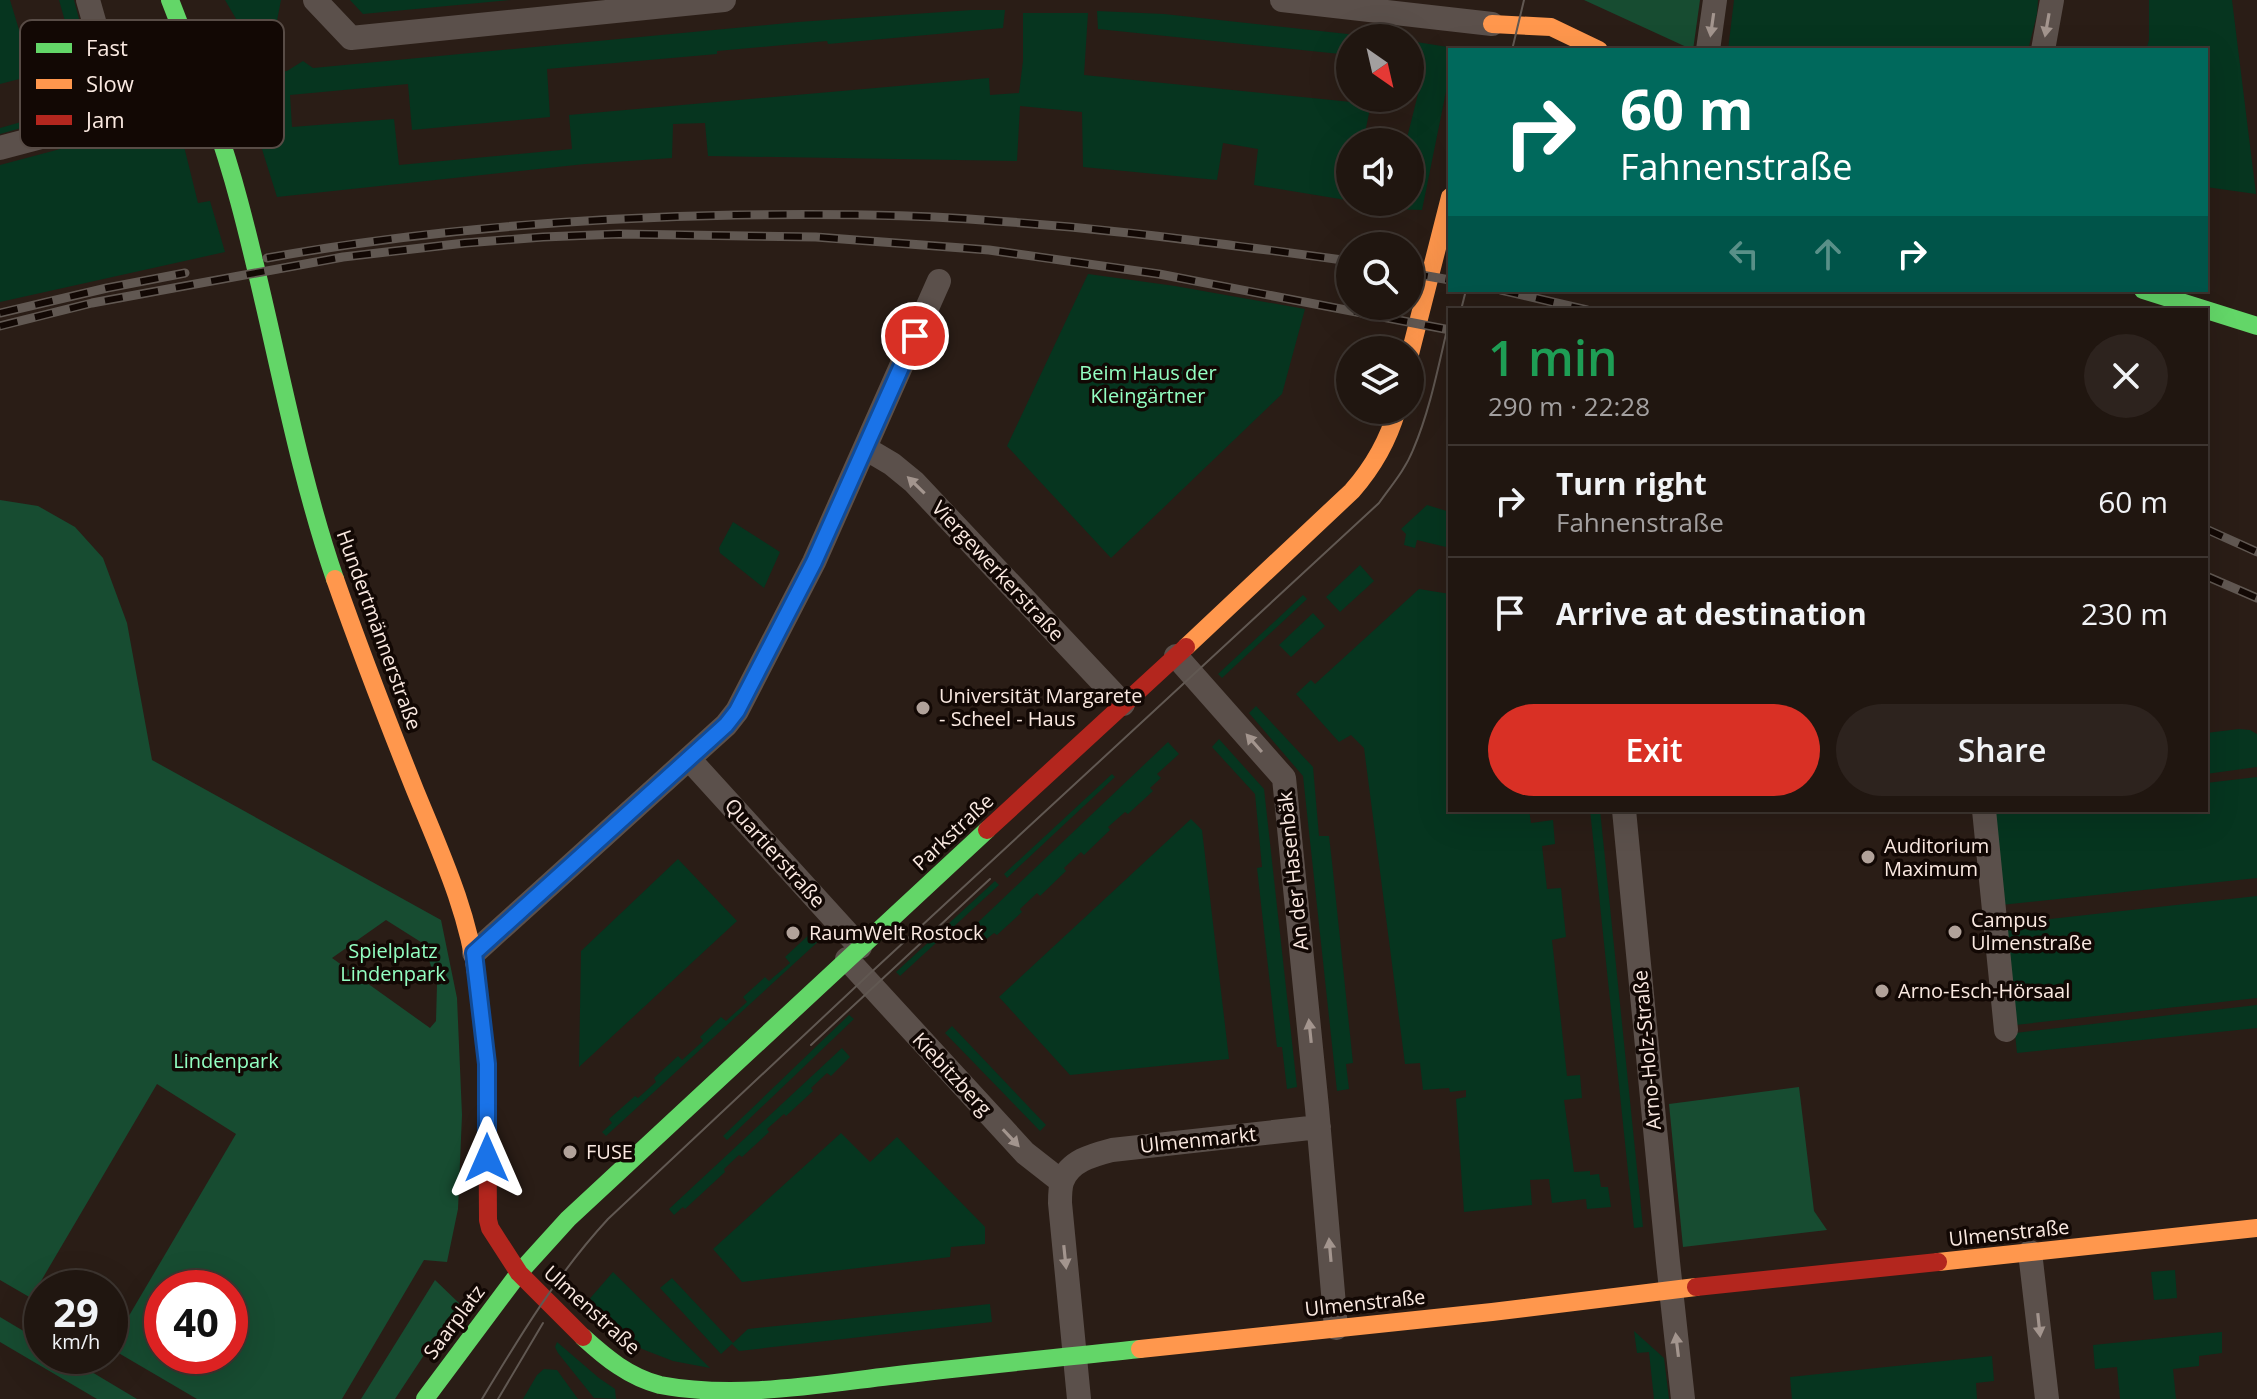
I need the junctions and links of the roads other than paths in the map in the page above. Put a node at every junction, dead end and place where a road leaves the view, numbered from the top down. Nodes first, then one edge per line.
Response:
1 (88, 0) edge
2 (170, 0) edge
3 (315, 0) edge
4 (724, 0) edge
5 (1282, 0) edge
6 (1715, 0) edge
7 (2052, 0) edge
8 (622, 5) edge
9 (94, 20) edge
10 (178, 20) edge
11 (1491, 24) joint
12 (1595, 48) edge
13 (1708, 48) edge
14 (2043, 48) edge
15 (20, 143) edge
16 (0, 148) edge
17 (223, 148) edge
18 (1448, 205) edge
19 (939, 281) dead end
20 (2149, 292) edge
21 (2200, 308) edge
22 (2208, 311) edge
23 (2257, 326) edge
24 (1415, 336) edge
25 (1392, 424) edge
26 (865, 448) junction
27 (1176, 656) junction
28 (1123, 704) junction
29 (689, 759) junction
30 (1624, 812) edge
31 (1984, 812) edge
32 (474, 953) junction
33 (854, 953) junction
34 (2006, 1030) dead end
35 (1319, 1127) junction
36 (1062, 1182) junction
37 (2257, 1228) edge
38 (2030, 1252) junction
39 (519, 1273) junction
40 (1671, 1291) junction
41 (1336, 1328) junction
42 (1075, 1356) junction
43 (425, 1399) edge
44 (1079, 1399) edge
45 (1683, 1399) edge
46 (2047, 1399) edge

1 - 9 street
2 - 10 street, Hundertmännerstraße
3 - 8 street
4 - 8 street
5 - 11 street
6 -> 13 street
7 -> 14 street
11 - 12 street
15 - 16 street
17 - 32 street, Hundertmännerstraße
18 - 24 street
19 - 26 street
20 - 21 street
22 - 23 street
25 - 27 street, Parkstraße
28 -> 26 street, Viergewerkerstraße
26 - 29 street
27 - 28 street, Parkstraße
35 -> 27 street, An der Hasenbäk
28 - 33 street, Parkstraße
29 - 32 street
29 - 33 street, Quartierstraße
30 - 40 street, Arno-Holz-Straße
31 - 34 street
32 - 39 street, Hundertmännerstraße
33 -> 36 street, Kiebitzberg
33 - 39 street, Parkstraße
35 - 36 street, Ulmenmarkt
41 -> 35 street
36 -> 42 street
37 - 38 street, Ulmenstraße
38 - 40 street, Ulmenstraße
38 -> 46 street
39 - 42 street, Ulmenstraße
39 - 43 street, Saarplatz
40 - 41 street, Ulmenstraße
45 -> 40 street, Arno-Holz-Straße
41 - 42 street, Ulmenstraße
42 - 44 street

